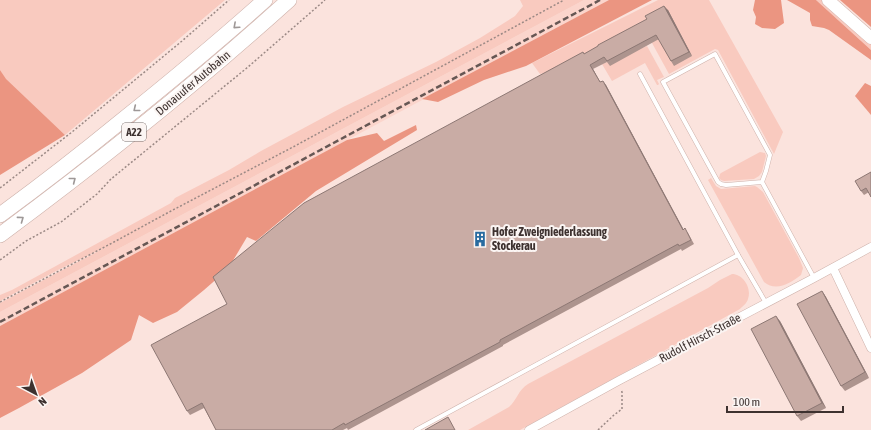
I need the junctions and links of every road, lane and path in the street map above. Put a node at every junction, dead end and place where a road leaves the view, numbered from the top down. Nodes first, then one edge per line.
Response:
1 (229, 0) edge
2 (265, 0) edge
3 (289, 0) edge
4 (325, 0) edge
5 (564, 0) edge
6 (828, 0) edge
7 (871, 38) edge
8 (640, 74) dead end
9 (762, 182) junction
10 (0, 188) edge
11 (0, 215) edge
12 (0, 235) edge
13 (871, 247) edge
14 (738, 255) junction
15 (0, 260) edge
16 (833, 268) junction
17 (814, 278) junction
18 (0, 302) edge
19 (766, 304) junction
20 (871, 348) edge
21 (618, 381) junction
22 (416, 430) edge
23 (530, 430) edge
24 (598, 430) edge

1 - 10 path
2 -> 11 highway, Donauufer Autobahn / A22
12 -> 3 highway, Donauufer Autobahn / A22
4 - 15 path
5 - 18 path
6 - 7 main road
8 - 14 lane
9 - 9 lane
9 - 17 lane
13 - 16 street, Rudolf Hirsch-Straße
14 - 19 lane
14 - 22 lane
16 - 17 street, Rudolf Hirsch-Straße
16 - 20 street
17 - 19 street, Rudolf Hirsch-Straße
19 - 21 street, Rudolf Hirsch-Straße
21 - 23 street, Rudolf Hirsch-Straße
21 - 24 path

